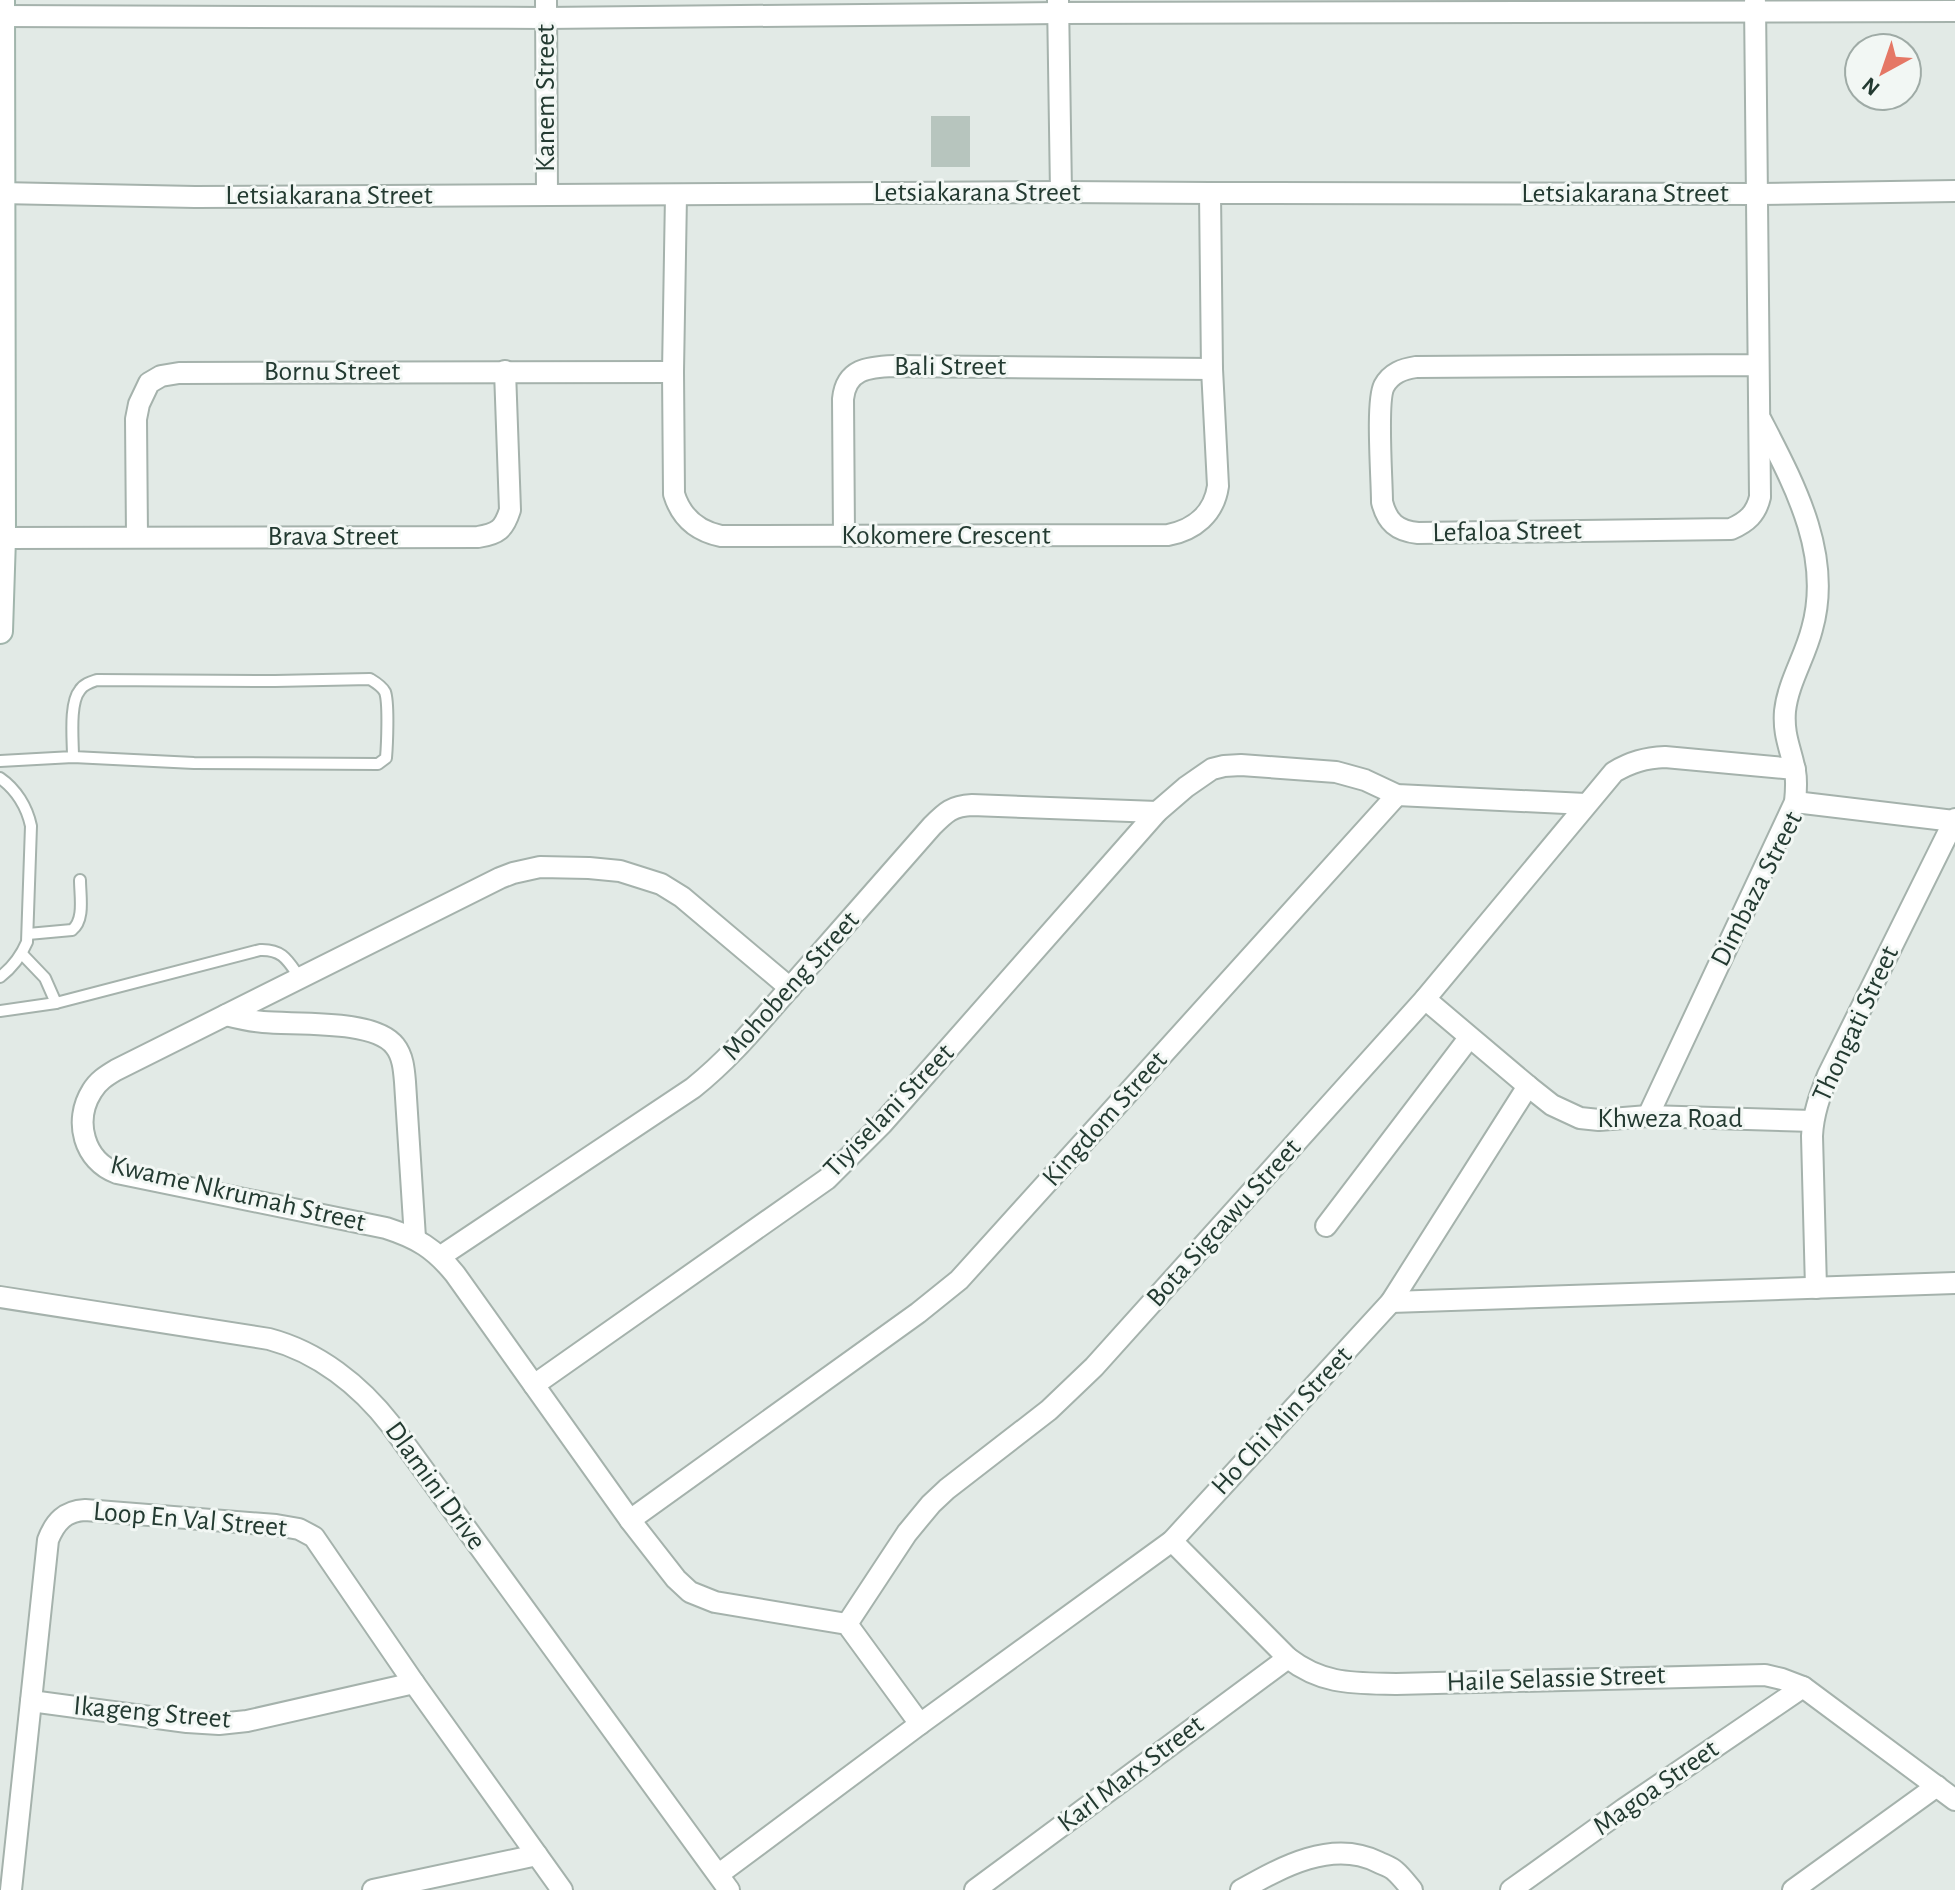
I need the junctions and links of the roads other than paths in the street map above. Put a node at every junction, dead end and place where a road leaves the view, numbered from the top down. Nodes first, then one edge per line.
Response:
1 (1058, 6) edge
2 (1755, 6) edge
3 (546, 9) edge
4 (2, 11) edge
5 (1955, 11) edge
6 (1955, 191) edge
7 (1061, 192) junction
8 (1, 193) edge
9 (1210, 193) junction
10 (1758, 194) junction
11 (547, 195) junction
12 (676, 195) junction
13 (1, 365) edge
14 (1758, 365) junction
15 (1212, 369) junction
16 (505, 371) junction
17 (673, 372) junction
18 (1760, 416) junction
19 (844, 536) junction
20 (137, 537) junction
21 (3, 538) junction
22 (0, 631) edge
23 (73, 757) junction
24 (0, 761) edge
25 (1795, 769) junction
26 (0, 778) edge
27 (1397, 795) junction
28 (1795, 802) junction
29 (1586, 804) junction
30 (1157, 812) junction
31 (1954, 820) edge
32 (80, 880) dead end
33 (28, 934) junction
34 (22, 954) junction
35 (0, 977) edge
36 (300, 978) junction
37 (790, 988) junction
38 (1425, 999) junction
39 (56, 1003) junction
40 (0, 1011) edge
41 (226, 1015) junction
42 (1469, 1038) junction
43 (1528, 1086) junction
44 (1648, 1116) junction
45 (1813, 1121) junction
46 (1326, 1226) dead end
47 (415, 1238) junction
48 (441, 1256) junction
49 (1955, 1283) edge
50 (1816, 1288) junction
51 (0, 1297) edge
52 (1391, 1302) junction
53 (534, 1385) junction
54 (630, 1520) junction
55 (1172, 1541) junction
56 (847, 1624) junction
57 (1288, 1658) junction
58 (414, 1683) junction
59 (1803, 1687) junction
60 (31, 1701) junction
61 (920, 1724) junction
62 (1937, 1786) junction
63 (1955, 1800) edge
64 (537, 1855) junction
65 (724, 1882) edge
66 (11, 1890) edge
67 (373, 1890) edge
68 (562, 1890) edge
69 (975, 1890) edge
70 (1241, 1890) edge
71 (1412, 1890) edge
72 (1511, 1890) edge
73 (1793, 1890) edge

1 - 2 street
1 - 3 street
1 - 7 street
2 - 5 street
2 - 10 street, Lefaloa Street
3 - 4 street
3 - 11 street, Kanem Street
4 - 8 street
6 - 10 street, Letsiakarana Street
7 - 9 street, Letsiakarana Street
7 - 12 street, Letsiakarana Street
8 - 11 street, Letsiakarana Street
8 - 13 street
9 - 10 street, Letsiakarana Street
9 - 15 street, Kokomere Crescent
10 - 14 street, Lefaloa Street
11 - 12 street, Letsiakarana Street
12 - 17 street, Kokomere Crescent
13 - 21 street
14 - 18 street, Lefaloa Street
14 - 18 street, Lefaloa Street
15 - 19 street, Kokomere Crescent
15 - 19 street, Bali Street
16 - 17 street, Bornu Street
16 - 20 street, Bornu Street
16 - 20 street, Brava Street
17 - 19 street, Kokomere Crescent
18 - 25 street
20 - 21 street, Brava Street
21 - 22 street
23 - 23 lane
23 - 24 lane
25 - 28 street
25 - 29 street, Bota Sigcawu Street
26 - 33 lane
27 - 29 street
27 - 30 street, Tiyiselani Street
27 - 54 street, Kingdom Street
28 - 31 street, Dimbaza Street
28 - 44 street, Dimbaza Street
29 - 38 street, Bota Sigcawu Street
30 - 37 street, Mohobeng Street
30 - 53 street, Tiyiselani Street
31 - 45 street, Thongati Street
32 - 33 lane
33 - 34 lane
34 - 35 lane
34 - 39 lane
36 - 37 street, Kwame Nkrumah Street
36 - 39 lane
36 - 41 street, Kwame Nkrumah Street
37 - 48 street, Mohobeng Street
38 - 42 street, Khweza Road
38 - 56 street, Bota Sigcawu Street
39 - 40 lane
41 - 47 street
41 - 47 street, Kwame Nkrumah Street
42 - 43 street, Khweza Road
42 - 46 street
43 - 44 street, Khweza Road
43 - 52 street, Ho Chi Min Street
44 - 45 street, Khweza Road
45 - 50 street, Thongati Street
47 - 48 street, Kwame Nkrumah Street
48 - 53 street, Kwame Nkrumah Street
49 - 50 street
50 - 52 street
51 - 65 street, Dlamini Drive
52 - 55 street, Ho Chi Min Street
53 - 54 street, Kwame Nkrumah Street
54 - 56 street, Kwame Nkrumah Street
55 - 57 street, Haile Selassie Street
55 - 61 street, Ho Chi Min Street
56 - 61 street
57 - 59 street, Haile Selassie Street
57 - 69 street, Karl Marx Street
58 - 60 street, Ikageng Street
58 - 60 street, Loop En Val Street
58 - 64 street, Loop En Val Street
59 - 62 street, Haile Selassie Street
59 - 72 street, Magoa Street
60 - 66 street, Loop En Val Street
61 - 65 street, Ho Chi Min Street
62 - 63 street, Haile Selassie Street
62 - 73 street
64 - 67 street
64 - 68 street, Loop En Val Street
70 - 71 street

